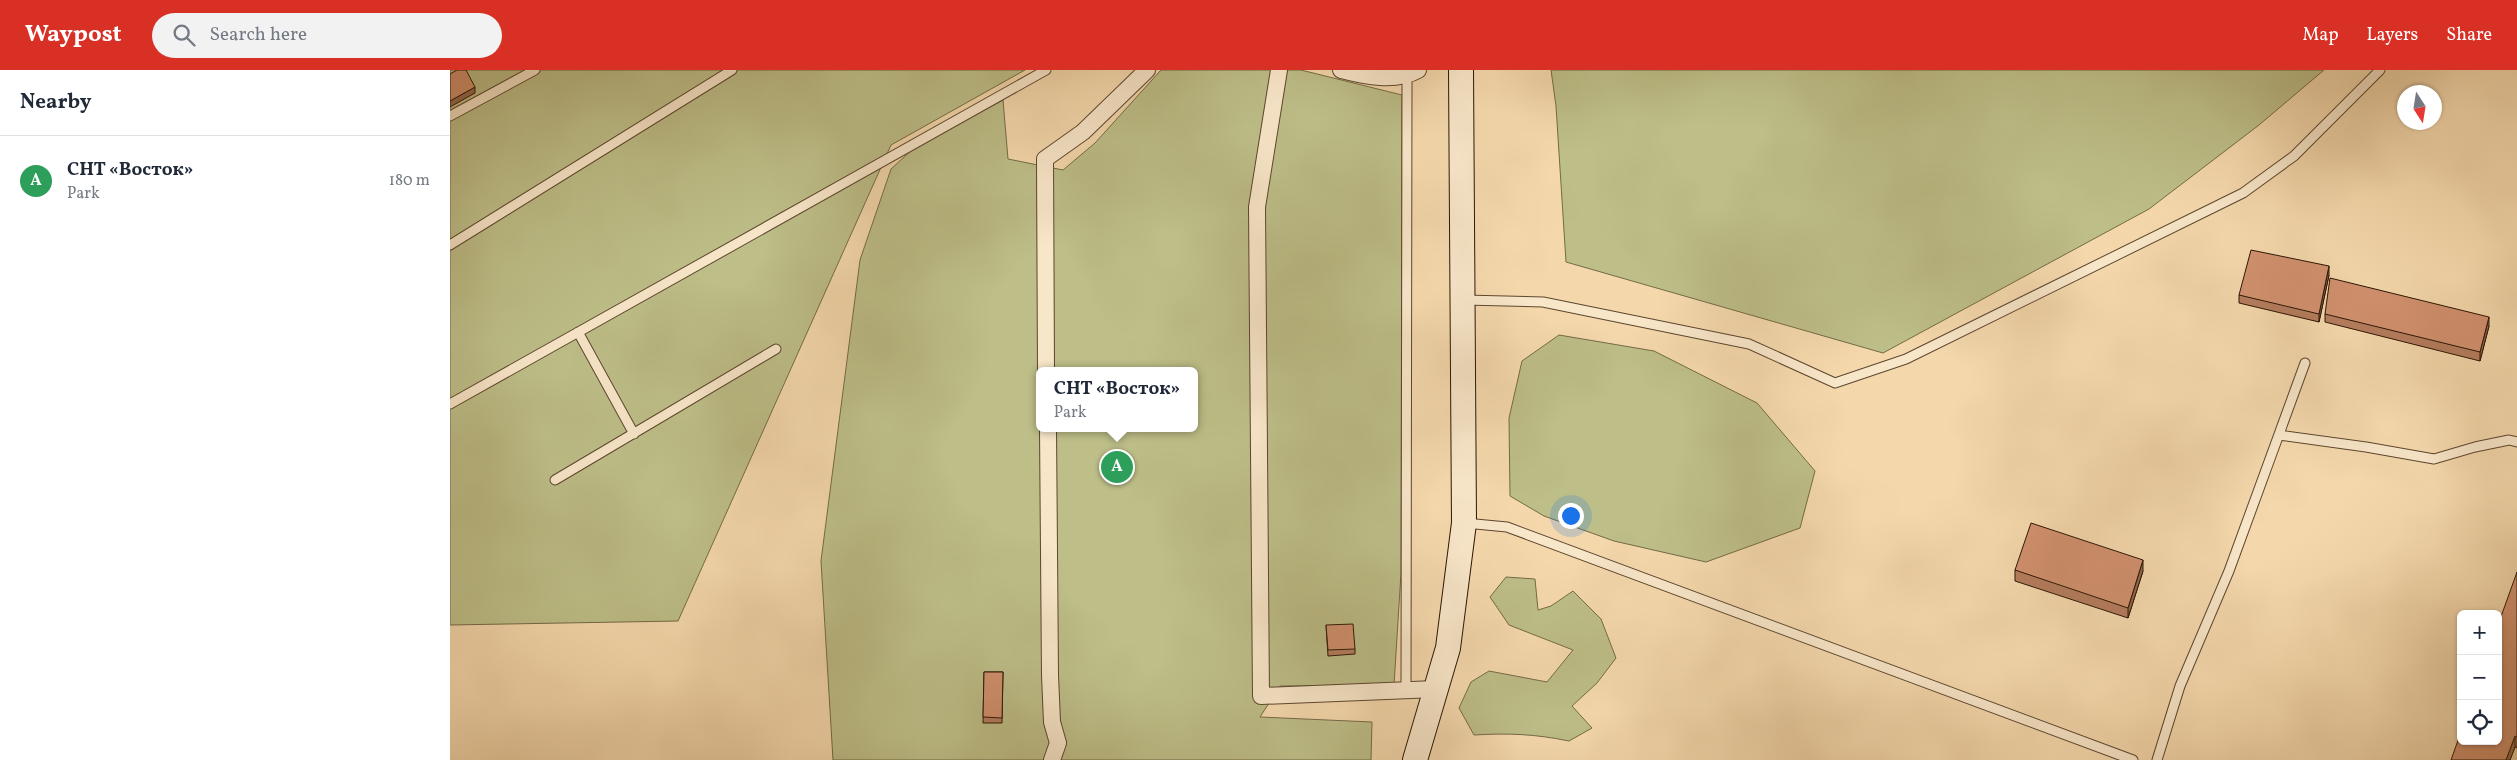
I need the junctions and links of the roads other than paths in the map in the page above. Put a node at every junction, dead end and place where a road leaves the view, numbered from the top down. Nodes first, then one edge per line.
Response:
1 (535, 70) edge
2 (732, 70) edge
3 (1046, 70) edge
4 (1148, 70) edge
5 (1279, 70) edge
6 (1341, 70) edge
7 (1461, 70) edge
8 (2380, 70) edge
9 (1412, 73) edge
10 (450, 116) edge
11 (450, 245) edge
12 (1463, 300) junction
13 (578, 332) junction
14 (776, 349) dead end
15 (2305, 363) dead end
16 (1046, 367) edge
17 (450, 404) edge
18 (1048, 432) edge
19 (634, 434) junction
20 (2279, 435) junction
21 (2517, 442) edge
22 (555, 480) dead end
23 (1464, 523) junction
24 (1436, 689) junction
25 (1406, 691) junction
26 (1052, 760) edge
27 (1415, 760) edge
28 (2132, 760) edge
29 (2156, 760) edge

1 - 10 lane
2 - 11 lane
3 - 13 lane
4 - 16 street
5 - 25 street
6 - 9 street
7 - 12 main road
8 - 12 lane
9 - 25 lane
12 - 23 main road
13 - 17 lane
13 - 19 lane
14 - 19 lane
15 - 20 lane
18 - 26 street
19 - 22 lane
20 - 21 lane
20 - 29 lane
23 - 24 main road
23 - 28 lane
24 - 25 street
24 - 27 main road

